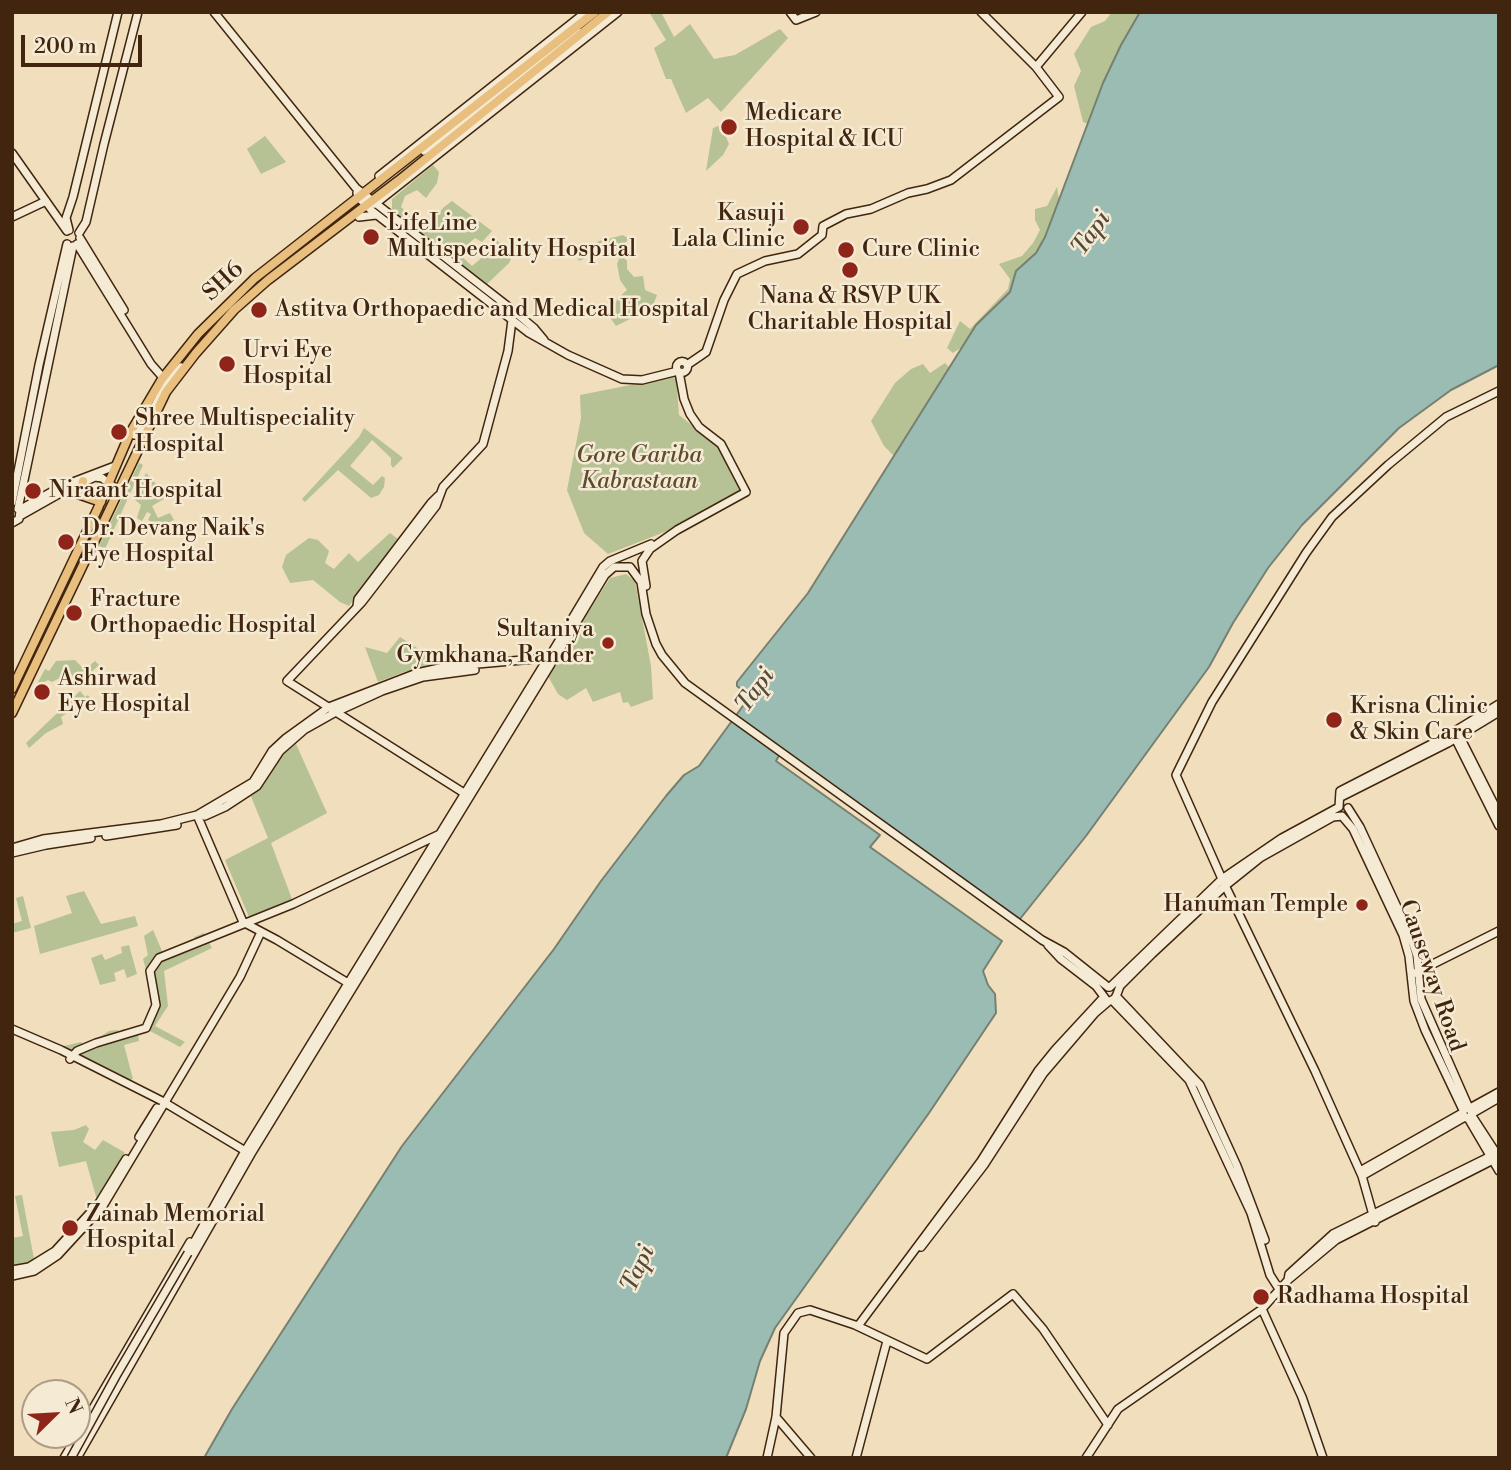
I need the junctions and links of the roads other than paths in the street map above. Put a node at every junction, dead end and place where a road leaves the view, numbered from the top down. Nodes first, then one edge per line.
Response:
1 (118, 12) edge
2 (138, 12) edge
3 (214, 12) edge
4 (586, 12) edge
5 (595, 12) edge
6 (602, 12) edge
7 (608, 12) edge
8 (618, 12) edge
9 (790, 12) edge
10 (816, 12) edge
11 (981, 12) edge
12 (1082, 12) edge
13 (1036, 67) junction
14 (12, 153) edge
15 (386, 197) junction
16 (364, 198) junction
17 (45, 199) junction
18 (12, 214) edge
19 (382, 214) junction
20 (359, 217) dead end
21 (68, 231) junction
22 (75, 241) junction
23 (512, 320) junction
24 (544, 340) junction
25 (679, 372) junction
26 (164, 379) junction
27 (1499, 391) edge
28 (136, 436) junction
29 (115, 466) junction
30 (83, 481) junction
31 (108, 482) junction
32 (66, 490) junction
33 (118, 491) junction
34 (79, 494) junction
35 (101, 502) junction
36 (16, 509) edge
37 (12, 523) edge
38 (658, 541) junction
39 (631, 553) junction
40 (642, 561) junction
41 (630, 567) junction
42 (649, 620) junction
43 (549, 659) junction
44 (12, 689) edge
45 (1499, 704) edge
46 (333, 710) junction
47 (1499, 712) edge
48 (12, 713) edge
49 (1456, 734) junction
50 (464, 793) junction
51 (1345, 807) junction
52 (1499, 814) edge
53 (200, 816) junction
54 (1342, 816) junction
55 (1499, 826) edge
56 (444, 835) junction
57 (12, 850) edge
58 (1224, 882) junction
59 (246, 923) junction
60 (1499, 931) edge
61 (261, 932) junction
62 (1415, 973) junction
63 (352, 986) junction
64 (1110, 995) junction
65 (12, 1031) edge
66 (71, 1058) junction
67 (1499, 1092) edge
68 (1499, 1098) edge
69 (162, 1104) junction
70 (1468, 1113) junction
71 (247, 1154) junction
72 (1496, 1156) edge
73 (1499, 1171) edge
74 (1361, 1174) junction
75 (1373, 1219) junction
76 (203, 1224) junction
77 (12, 1270) edge
78 (12, 1276) edge
79 (1279, 1289) junction
80 (1262, 1310) junction
81 (859, 1327) junction
82 (887, 1341) junction
83 (126, 1351) junction
84 (132, 1359) junction
85 (776, 1417) junction
86 (1108, 1425) junction
87 (64, 1458) edge
88 (74, 1458) edge
89 (767, 1458) edge
90 (811, 1458) edge
91 (856, 1458) edge
92 (1086, 1458) edge
93 (1324, 1458) edge

1 - 21 street
2 - 22 street
3 - 16 street
4 - 16 street
5 - 16 main road, SH6
6 - 16 street
7 - 16 main road, SH6
8 - 15 street
9 - 10 street
11 - 13 street
12 - 13 street
13 - 25 street
14 - 17 street
15 - 16 street
15 - 19 street
16 - 19 street
16 - 26 main road, SH6
17 - 18 street
17 - 21 street
19 - 20 street
19 - 23 street
19 - 24 street
21 - 22 street
21 - 22 street
22 - 26 street
22 - 36 street
23 - 24 street
23 - 46 street
24 - 25 street
25 - 38 street
26 - 28 main road, SH6
26 - 28 main road, SH6
27 - 58 street
28 - 29 main road, SH6
28 - 33 main road
29 - 31 main road, SH6
29 - 36 street
30 - 31 street
30 - 32 street
30 - 34 main road
31 - 33 street
31 - 35 main road, SH6
32 - 34 main road
32 - 36 street
33 - 48 main road
34 - 35 main road
35 - 44 main road, SH6
36 - 37 street
38 - 39 street
38 - 40 street
39 - 40 street
39 - 41 street
39 - 43 street
40 - 41 street
40 - 42 street
41 - 42 street
41 - 43 street
42 - 64 street
43 - 46 street
43 - 50 street
43 - 56 street
45 - 49 street
46 - 50 street
46 - 53 street
47 - 49 street
49 - 51 street
49 - 52 street
49 - 55 street
50 - 56 street
51 - 54 street, Causeway Road
51 - 58 street
51 - 62 street, Causeway Road
53 - 57 street
53 - 59 street
54 - 58 street
54 - 62 street, Causeway Road
56 - 59 street
56 - 63 street
58 - 64 street
58 - 74 street
59 - 61 street
59 - 66 street
60 - 62 street
61 - 63 street
61 - 69 street
62 - 70 street, Causeway Road
63 - 71 street
64 - 79 street
64 - 81 street
65 - 66 street
66 - 69 street
67 - 70 street
68 - 70 street
69 - 71 street
69 - 77 street
69 - 78 street
70 - 72 street, Causeway Road
70 - 74 street
71 - 76 street
71 - 84 street
72 - 73 street, Causeway Road
72 - 75 street
74 - 75 street
75 - 79 street
76 - 83 street
76 - 88 street, bridge
79 - 80 street
80 - 86 street
80 - 93 street
81 - 82 street
81 - 85 street
82 - 86 street
82 - 91 street
83 - 84 street
83 - 87 street
84 - 88 street
84 - 88 street, bridge
85 - 89 street
85 - 90 street
86 - 92 street

